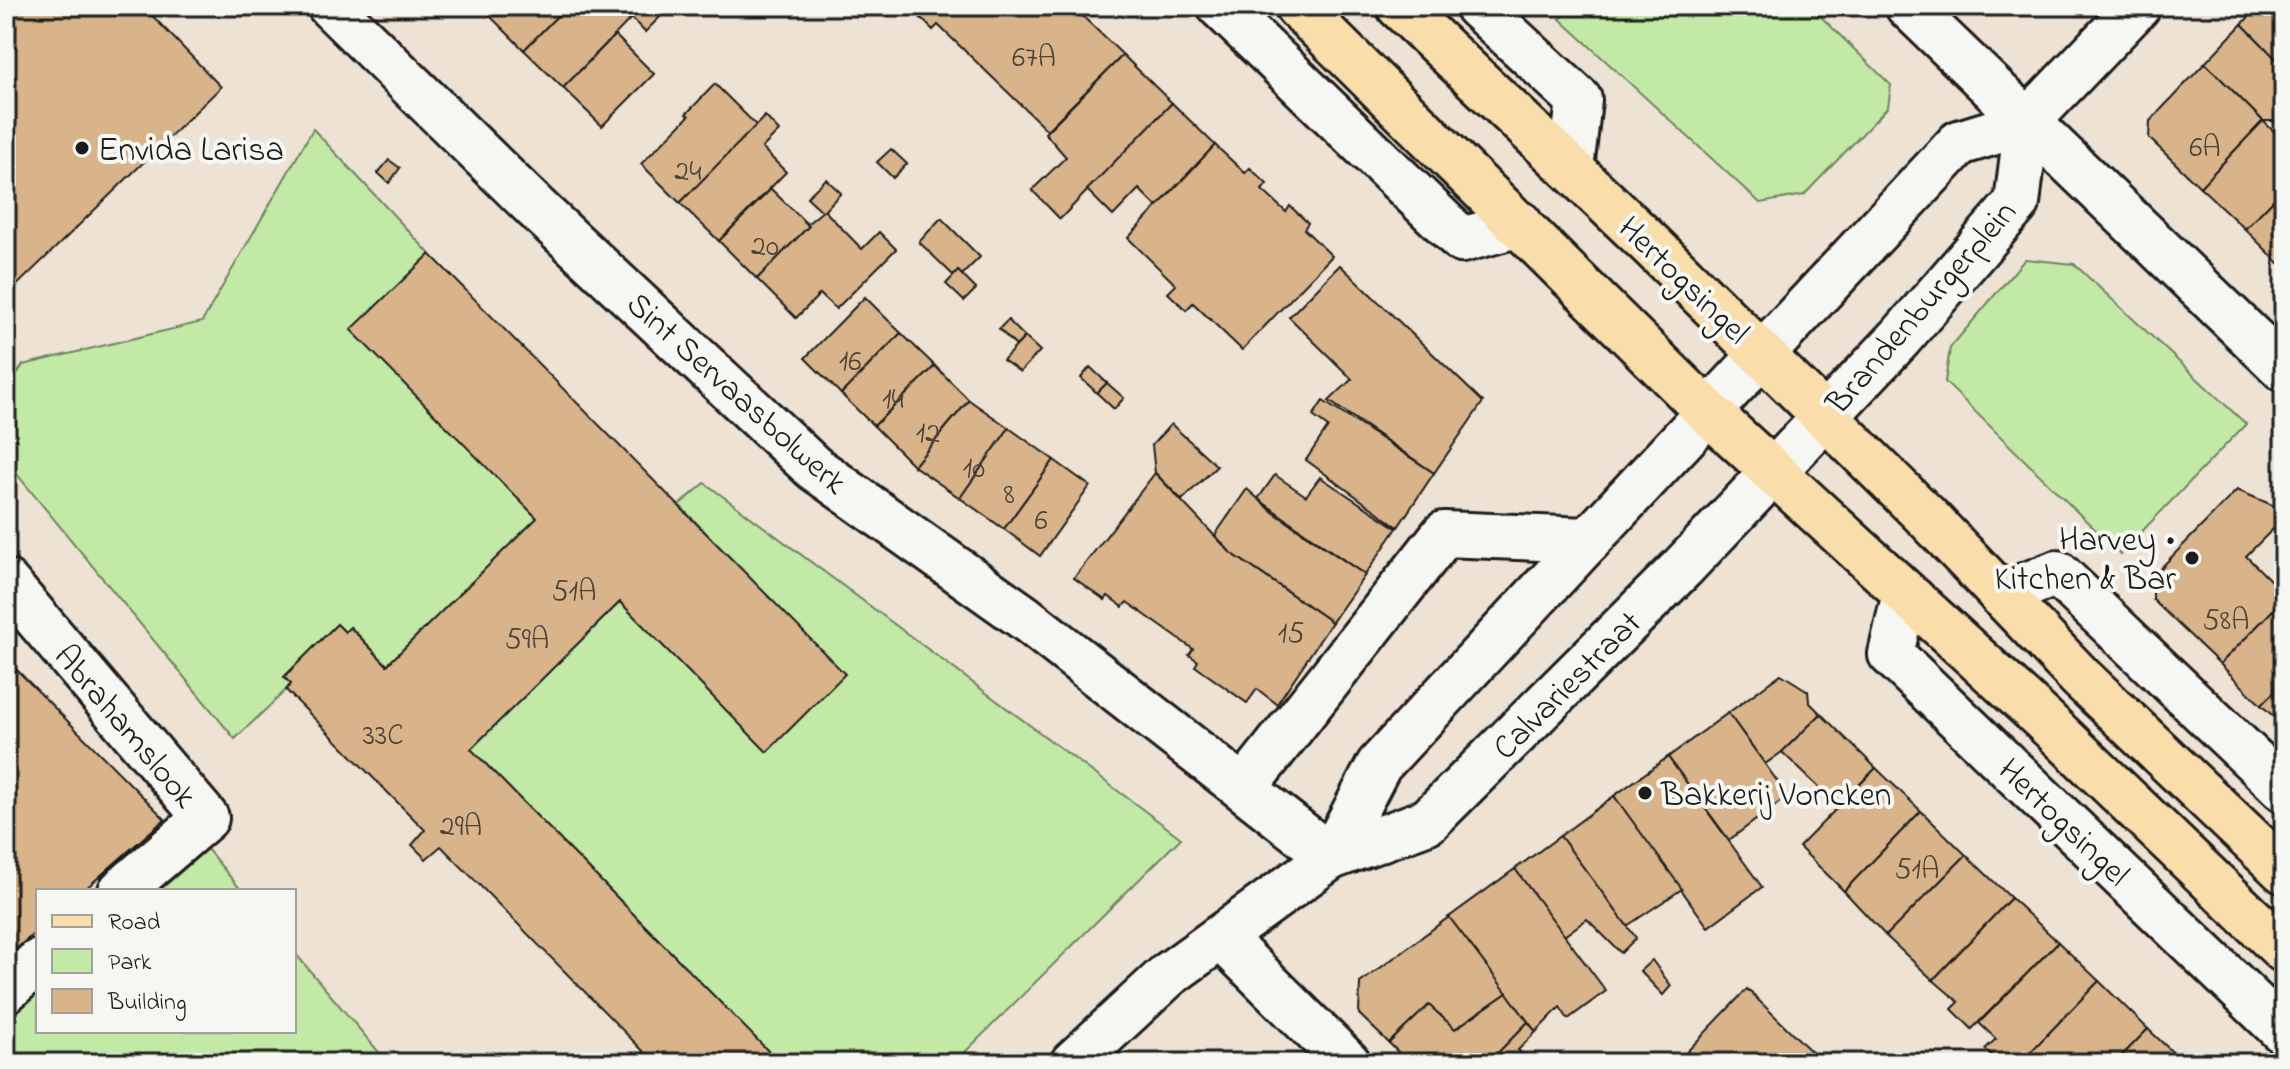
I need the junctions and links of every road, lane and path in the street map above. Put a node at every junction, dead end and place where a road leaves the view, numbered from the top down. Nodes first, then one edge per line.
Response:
1 (330, 6) edge
2 (1220, 6) edge
3 (1297, 6) edge
4 (1399, 6) edge
5 (1477, 6) edge
6 (1908, 6) edge
7 (2138, 6) edge
8 (2027, 122) junction
9 (1571, 168) junction
10 (1520, 224) junction
11 (1762, 354) junction
12 (2284, 369) edge
13 (1708, 412) junction
14 (1825, 416) junction
15 (1774, 471) junction
16 (1589, 540) junction
17 (6, 582) edge
18 (1905, 593) junction
19 (2001, 595) junction
20 (1244, 788) junction
21 (2284, 789) edge
22 (1331, 857) junction
23 (2284, 871) edge
24 (123, 889) edge
25 (1221, 937) junction
26 (2284, 950) edge
27 (36, 964) edge
28 (6, 990) edge
29 (2284, 1032) edge
30 (1073, 1063) edge
31 (1348, 1063) edge

1 - 20 street, Sint Servaasbolwerk
2 - 10 street
3 - 10 main road, Hertogsingel
4 - 9 main road, Hertogsingel
5 - 9 street
6 - 8 street
7 - 8 street
8 - 11 street
8 - 12 street
8 - 14 street, Brandenburgerplein
9 - 11 main road, Hertogsingel
10 - 13 main road, Hertogsingel
11 - 13 street
11 - 14 main road, Hertogsingel
13 - 15 main road, Hertogsingel
13 - 16 street, Calvariestraat
14 - 15 street, Brandenburgerplein
14 - 19 main road, Hertogsingel
15 - 18 main road, Hertogsingel
15 - 22 street, Calvariestraat
16 - 20 street
16 - 22 street, Calvariestraat
17 - 24 street, Abrahamslook
18 - 26 main road, Hertogsingel
18 - 29 street, Hertogsingel
19 - 21 street
19 - 23 main road, Hertogsingel
20 - 22 street, Sint Servaasbolwerk
22 - 25 street, Calvariestraat
25 - 30 street, Calvariestraat
25 - 31 street
27 - 28 street

